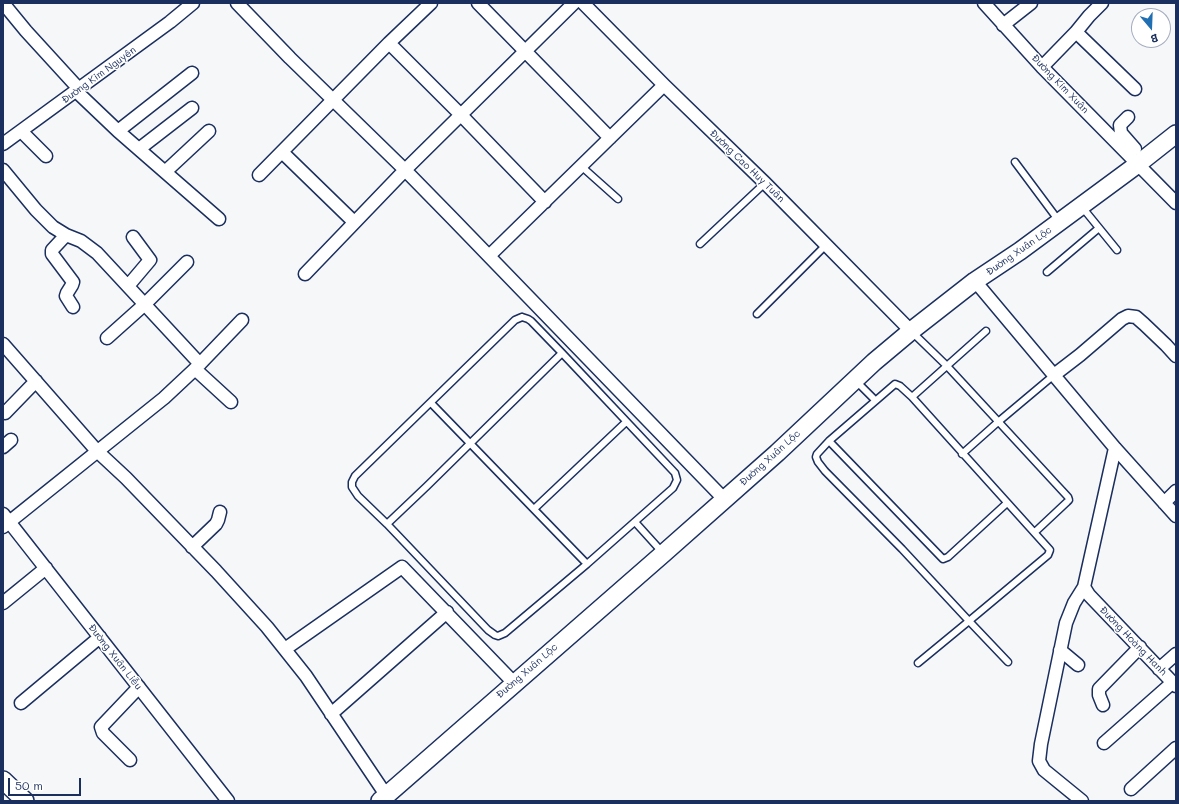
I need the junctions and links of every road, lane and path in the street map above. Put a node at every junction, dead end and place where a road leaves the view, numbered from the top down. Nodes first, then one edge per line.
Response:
1 (237, 3) edge
2 (431, 3) edge
3 (478, 3) edge
4 (574, 3) edge
5 (583, 3) edge
6 (984, 3) edge
7 (1031, 3) edge
8 (1102, 3) edge
9 (9, 5) edge
10 (187, 5) edge
11 (1003, 24) junction
12 (1076, 32) junction
13 (389, 43) junction
14 (526, 52) junction
15 (1042, 67) junction
16 (192, 74) dead end
17 (664, 86) junction
18 (1135, 89) dead end
19 (78, 90) junction
20 (333, 99) junction
21 (192, 108) dead end
22 (461, 115) junction
23 (1128, 117) dead end
24 (21, 131) junction
25 (118, 131) junction
26 (209, 131) dead end
27 (1176, 134) edge
28 (610, 138) junction
29 (3, 144) edge
30 (139, 149) junction
31 (282, 152) junction
32 (46, 156) dead end
33 (1141, 161) junction
34 (1015, 162) dead end
35 (581, 166) junction
36 (3, 170) edge
37 (405, 170) junction
38 (165, 172) junction
39 (259, 175) dead end
40 (765, 183) junction
41 (618, 199) dead end
42 (545, 202) junction
43 (1176, 203) edge
44 (1081, 206) junction
45 (219, 219) dead end
46 (354, 222) junction
47 (1060, 222) junction
48 (1099, 228) junction
49 (66, 235) junction
50 (133, 236) dead end
51 (700, 244) dead end
52 (826, 245) junction
53 (1117, 250) dead end
54 (489, 256) junction
55 (187, 262) dead end
56 (1047, 272) dead end
57 (305, 274) dead end
58 (975, 281) junction
59 (128, 286) junction
60 (145, 304) junction
61 (74, 307) dead end
62 (757, 314) dead end
63 (242, 320) dead end
64 (911, 331) junction
65 (986, 331) dead end
66 (107, 338) dead end
67 (3, 344) edge
68 (562, 353) junction
69 (1176, 356) edge
70 (197, 366) junction
71 (947, 366) junction
72 (1054, 375) junction
73 (855, 380) junction
74 (36, 382) junction
75 (912, 397) junction
76 (875, 400) junction
77 (231, 402) dead end
78 (431, 403) junction
79 (5, 413) dead end
80 (626, 422) junction
81 (998, 422) junction
82 (829, 441) junction
83 (470, 444) junction
84 (1115, 448) junction
85 (97, 451) junction
86 (962, 454) junction
87 (1176, 491) edge
88 (724, 500) junction
89 (1008, 503) junction
90 (1164, 503) junction
91 (534, 509) junction
92 (220, 512) dead end
93 (1176, 516) edge
94 (5, 521) edge
95 (635, 522) junction
96 (387, 524) junction
97 (1035, 532) junction
98 (192, 547) junction
99 (664, 553) junction
100 (587, 564) junction
101 (46, 568) junction
102 (1087, 591) junction
103 (3, 603) edge
104 (447, 612) junction
105 (969, 621) junction
106 (100, 637) junction
107 (1140, 647) junction
108 (284, 649) junction
109 (1060, 650) junction
110 (1176, 654) edge
111 (1008, 662) dead end
112 (918, 663) dead end
113 (1078, 665) dead end
114 (1160, 669) junction
115 (514, 683) junction
116 (1174, 684) edge
117 (139, 687) junction
118 (21, 703) dead end
119 (1103, 705) dead end
120 (331, 714) junction
121 (1104, 743) dead end
122 (1176, 748) edge
123 (130, 760) dead end
124 (3, 780) edge
125 (1131, 789) dead end
126 (383, 798) edge
127 (25, 801) edge
128 (228, 801) edge
129 (1082, 801) edge

1 - 20 street
2 - 13 street
3 - 14 street
4 - 14 street
5 - 17 street, Đường Cao Huy Tuân
6 - 11 street, Đường Kim Xuân
7 - 11 street
8 - 12 street
9 - 19 street
10 - 19 street, Đường Kim Nguyên
11 - 15 street, Đường Kim Xuân
12 - 15 street
12 - 18 street
13 - 20 street
13 - 22 street
14 - 22 street
14 - 28 street
15 - 33 street, Đường Kim Xuân
16 - 25 street
17 - 28 street
17 - 40 street, Đường Cao Huy Tuân
19 - 24 street, Đường Kim Nguyên
19 - 25 street
20 - 31 street
20 - 37 street
21 - 30 street
22 - 37 street
22 - 42 street
23 - 33 street
24 - 29 street, Đường Kim Nguyên
24 - 32 street
25 - 30 street
26 - 38 street
27 - 33 street, Đường Xuân Lộc
28 - 35 street
30 - 38 street
31 - 39 street
31 - 46 street
33 - 43 street
33 - 44 street, Đường Xuân Lộc
34 - 47 lane
35 - 41 lane
35 - 42 street
36 - 49 street
37 - 46 street
37 - 54 street
38 - 45 street
40 - 51 lane
40 - 52 street, Đường Cao Huy Tuân
42 - 54 street
44 - 47 street, Đường Xuân Lộc
44 - 48 lane
46 - 57 street
47 - 58 street, Đường Xuân Lộc
48 - 53 lane
48 - 56 lane
49 - 59 street
49 - 61 street
50 - 59 street
52 - 62 lane
52 - 64 street, Đường Cao Huy Tuân
54 - 88 street
55 - 60 street
58 - 64 street, Đường Xuân Lộc
58 - 72 street
59 - 60 street
60 - 66 street
60 - 70 street
63 - 70 street
64 - 71 lane
64 - 73 street, Đường Xuân Lộc
65 - 71 lane
67 - 74 street
68 - 78 lane
68 - 80 lane
68 - 83 lane
69 - 72 street
70 - 77 street
70 - 85 street
71 - 75 lane
71 - 81 lane
72 - 81 lane
72 - 84 street
73 - 76 lane
73 - 88 street, Đường Xuân Lộc
74 - 79 street
74 - 85 street
75 - 76 lane
75 - 86 lane
76 - 82 lane
78 - 83 lane
78 - 96 lane
80 - 91 lane
80 - 95 lane
81 - 86 lane
81 - 97 lane
82 - 89 lane
82 - 105 lane
83 - 91 lane
83 - 96 lane
84 - 90 street
84 - 102 street
85 - 94 street
85 - 98 street
86 - 89 lane
87 - 90 street
88 - 99 street, Đường Xuân Lộc
89 - 97 lane
90 - 93 street
91 - 100 lane
92 - 98 street
94 - 101 street, Đường Xuân Liễu
95 - 99 lane
95 - 100 lane
96 - 100 lane
97 - 105 lane
98 - 108 street
99 - 115 street, Đường Xuân Lộc
101 - 103 street
101 - 106 street, Đường Xuân Liễu
102 - 107 street, Đường Hoàng Hanh
102 - 109 street
104 - 108 street
104 - 115 street
104 - 120 street
105 - 111 lane
105 - 112 lane
106 - 117 street, Đường Xuân Liễu
106 - 118 street
107 - 114 street, Đường Hoàng Hanh
107 - 119 street
108 - 120 street
109 - 113 street
109 - 129 street
110 - 114 street
114 - 116 street, Đường Hoàng Hanh
115 - 126 street, Đường Xuân Lộc
116 - 121 street
117 - 123 street
117 - 128 street, Đường Xuân Liễu
120 - 126 street
122 - 125 street
124 - 127 street

